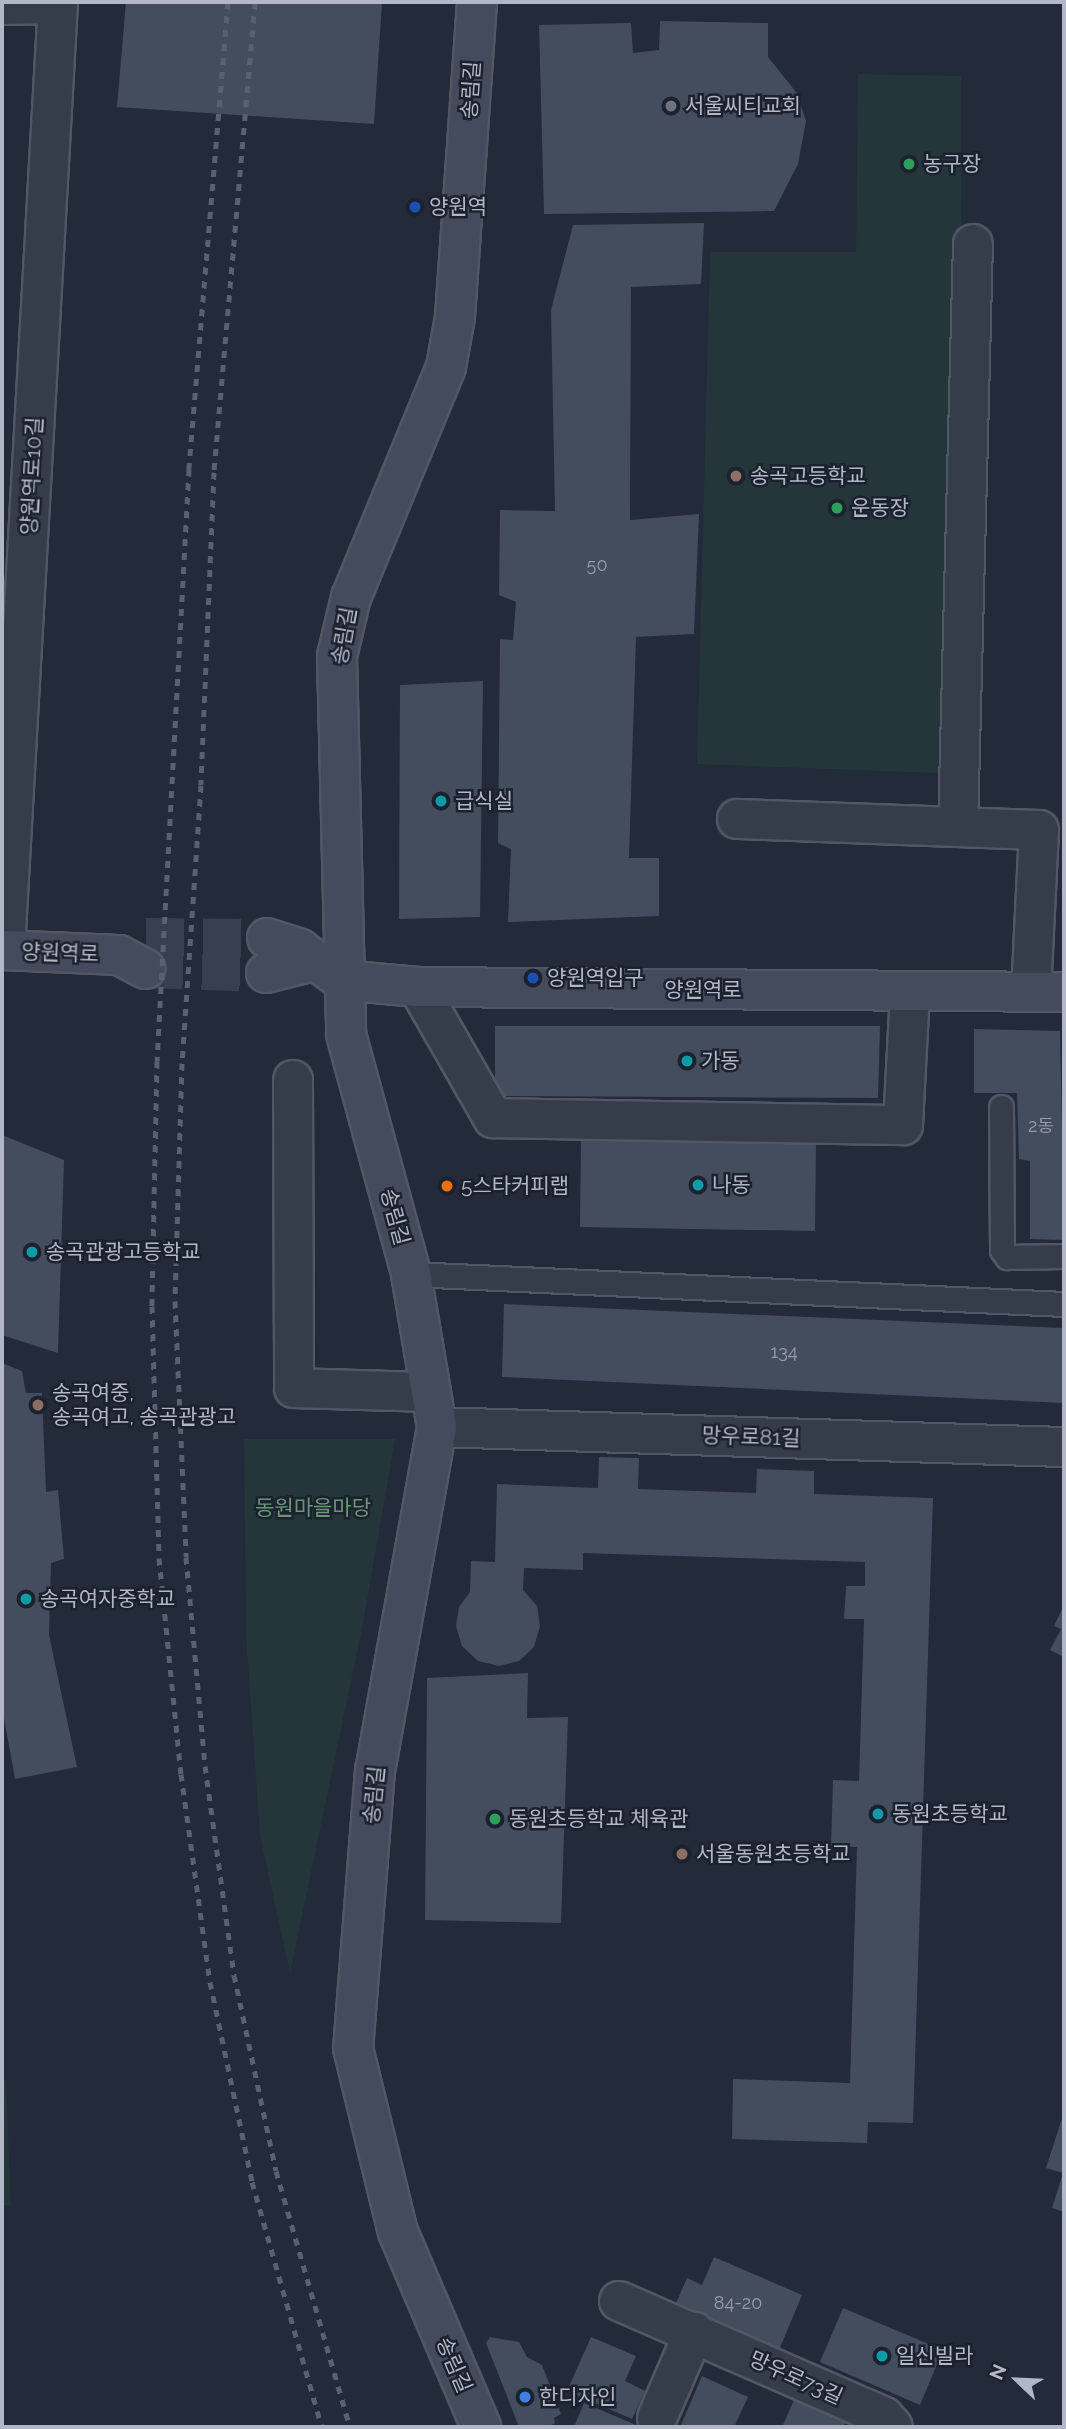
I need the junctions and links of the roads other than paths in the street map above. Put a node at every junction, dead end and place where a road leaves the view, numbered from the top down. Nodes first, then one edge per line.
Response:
1 (477, 2) edge
2 (57, 3) edge
3 (2, 5) edge
4 (973, 244) dead end
5 (737, 818) dead end
6 (958, 827) junction
7 (1050, 904) edge
8 (4, 950) edge
9 (137, 954) tunnel mouth
10 (267, 955) tunnel mouth
11 (328, 970) junction
12 (418, 988) junction
13 (910, 991) junction
14 (1047, 992) edge
15 (293, 1080) dead end
16 (1001, 1107) dead end
17 (1064, 1256) edge
18 (411, 1274) junction
19 (1064, 1304) edge
20 (434, 1409) junction
21 (1064, 1447) edge
22 (619, 2301) dead end
23 (694, 2332) junction
24 (657, 2418) dead end
25 (481, 2427) edge
26 (893, 2427) edge

1 - 11 street, 송림길
2 - 3 street
2 - 8 street, 양원역로10길
4 - 6 street
5 - 6 street
6 - 7 street
7 - 14 street
8 - 9 street, 양원역로
10 - 11 street
11 - 12 street, 양원역로
11 - 18 street, 송림길
12 - 13 street, 양원역로
12 - 13 street
13 - 14 street, 양원역로
15 - 20 street, 망우로81길
16 - 17 lane
18 - 19 lane
18 - 20 street, 송림길
20 - 21 street, 망우로81길
20 - 25 street, 송림길
22 - 23 street, 망우로73길
23 - 24 street
23 - 26 street, 망우로73길

